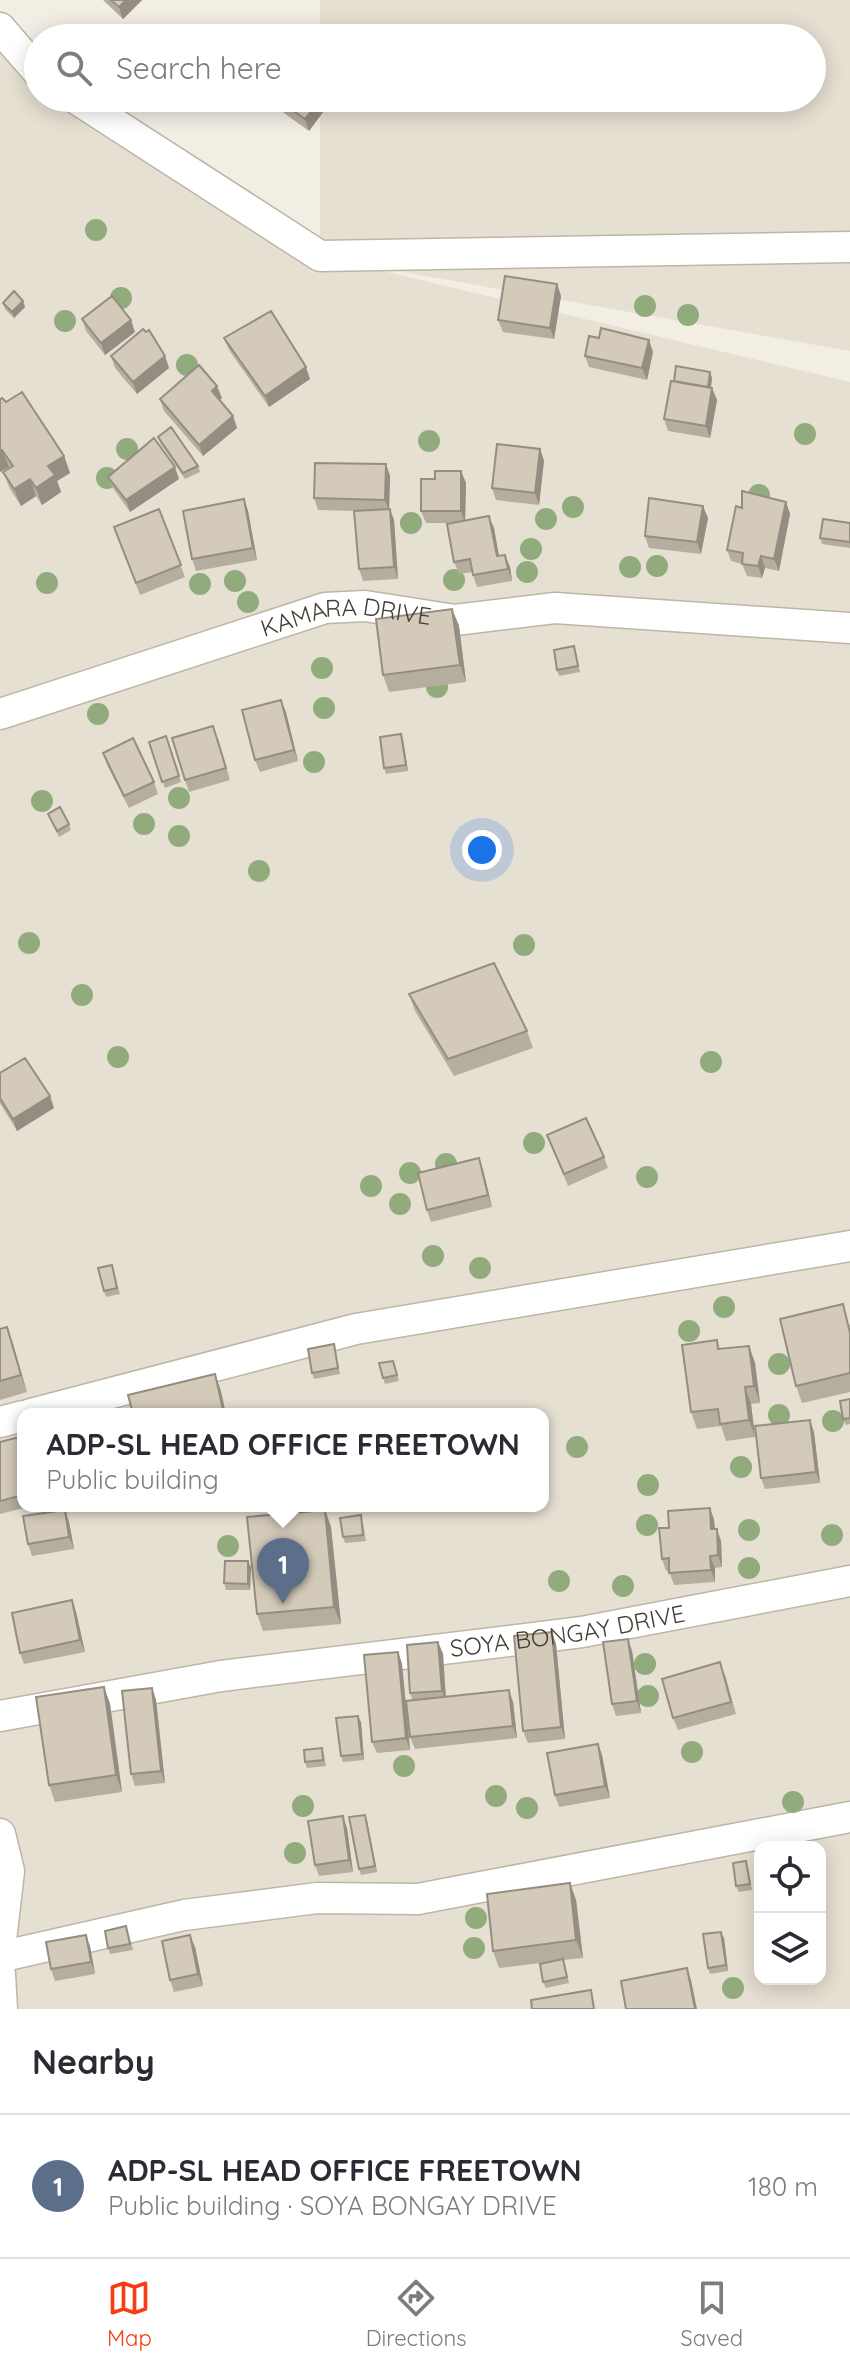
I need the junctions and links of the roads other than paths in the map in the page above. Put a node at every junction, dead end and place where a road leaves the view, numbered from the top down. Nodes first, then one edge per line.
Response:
1 (0, 28) edge
2 (24, 56) edge
3 (97, 112) edge
4 (850, 247) edge
5 (850, 628) edge
6 (0, 714) edge
7 (850, 1246) edge
8 (54, 1408) edge
9 (850, 1581) edge
10 (0, 1716) edge
11 (850, 1817) edge
12 (0, 1834) edge
13 (0, 1949) edge
14 (0, 1957) edge
15 (0, 1974) edge
16 (2, 2009) edge

1 - 2 street
3 - 4 street
5 - 6 street, KAMARA DRIVE
7 - 8 street
9 - 10 street, SOYA BONGAY DRIVE
11 - 14 street
12 - 13 street
15 - 16 street

